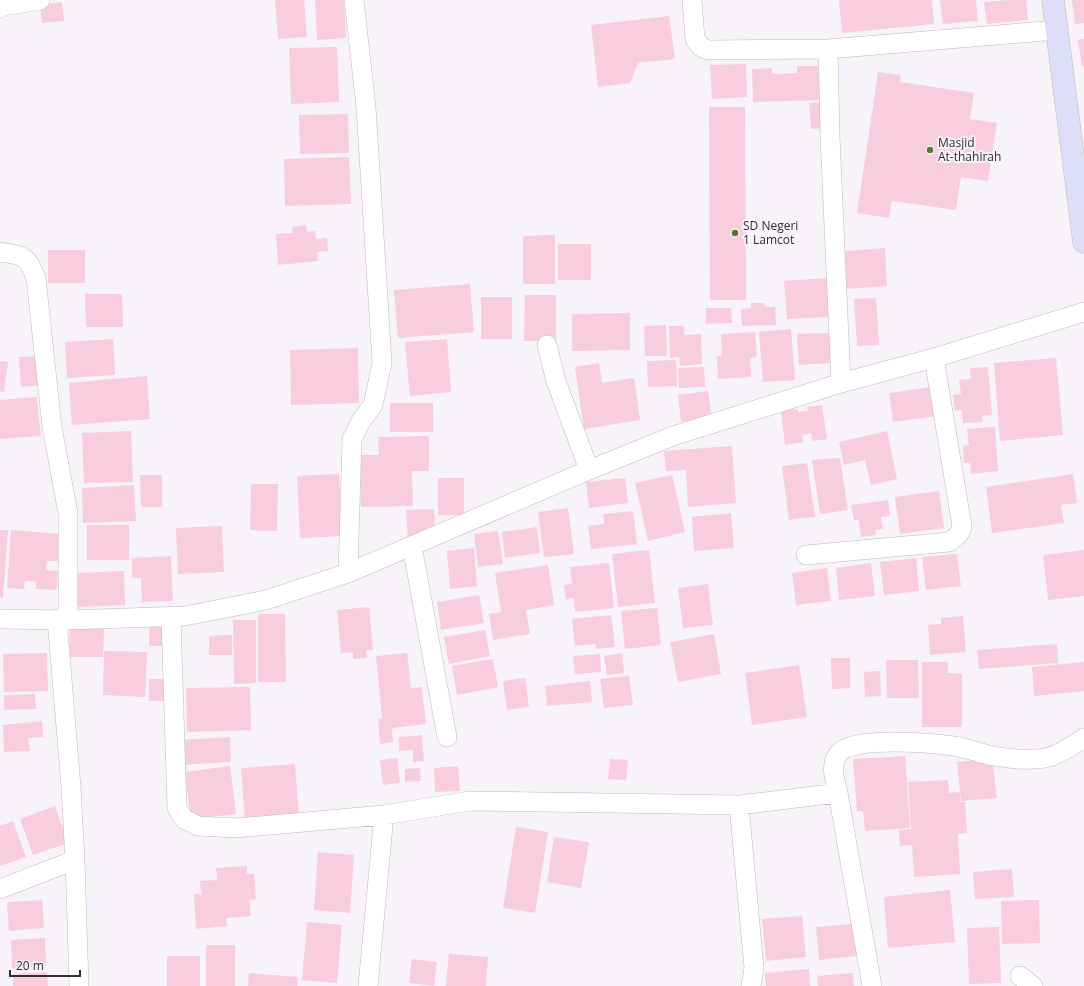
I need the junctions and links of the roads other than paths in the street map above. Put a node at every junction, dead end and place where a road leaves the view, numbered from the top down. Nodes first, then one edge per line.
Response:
1 (40, 0) edge
2 (354, 0) edge
3 (692, 0) edge
4 (1053, 0) edge
5 (2, 5) edge
6 (1057, 30) junction
7 (828, 49) junction
8 (1084, 242) edge
9 (0, 252) edge
10 (1084, 312) edge
11 (547, 345) dead end
12 (934, 358) junction
13 (841, 383) junction
14 (589, 470) junction
15 (412, 546) junction
16 (806, 555) dead end
17 (348, 574) junction
18 (171, 616) junction
19 (0, 619) edge
20 (62, 619) junction
21 (446, 737) dead end
22 (1084, 738) edge
23 (838, 793) junction
24 (739, 805) junction
25 (384, 815) junction
26 (75, 860) junction
27 (0, 890) edge
28 (80, 986) edge
29 (368, 986) edge
30 (751, 986) edge
31 (872, 986) edge

1 - 5 street
2 - 17 street
3 - 7 street
4 - 6 main road
6 - 7 street
6 - 8 main road
7 - 13 street
9 - 20 street
10 - 12 street
11 - 14 street
12 - 13 street
12 - 16 street
13 - 14 street
14 - 15 street
15 - 17 street
15 - 21 street
17 - 18 street
18 - 20 street
18 - 25 street
19 - 20 street
20 - 26 street
22 - 23 street
23 - 24 street
23 - 31 street
24 - 25 street
24 - 30 street
25 - 29 street
26 - 27 street
26 - 28 street

